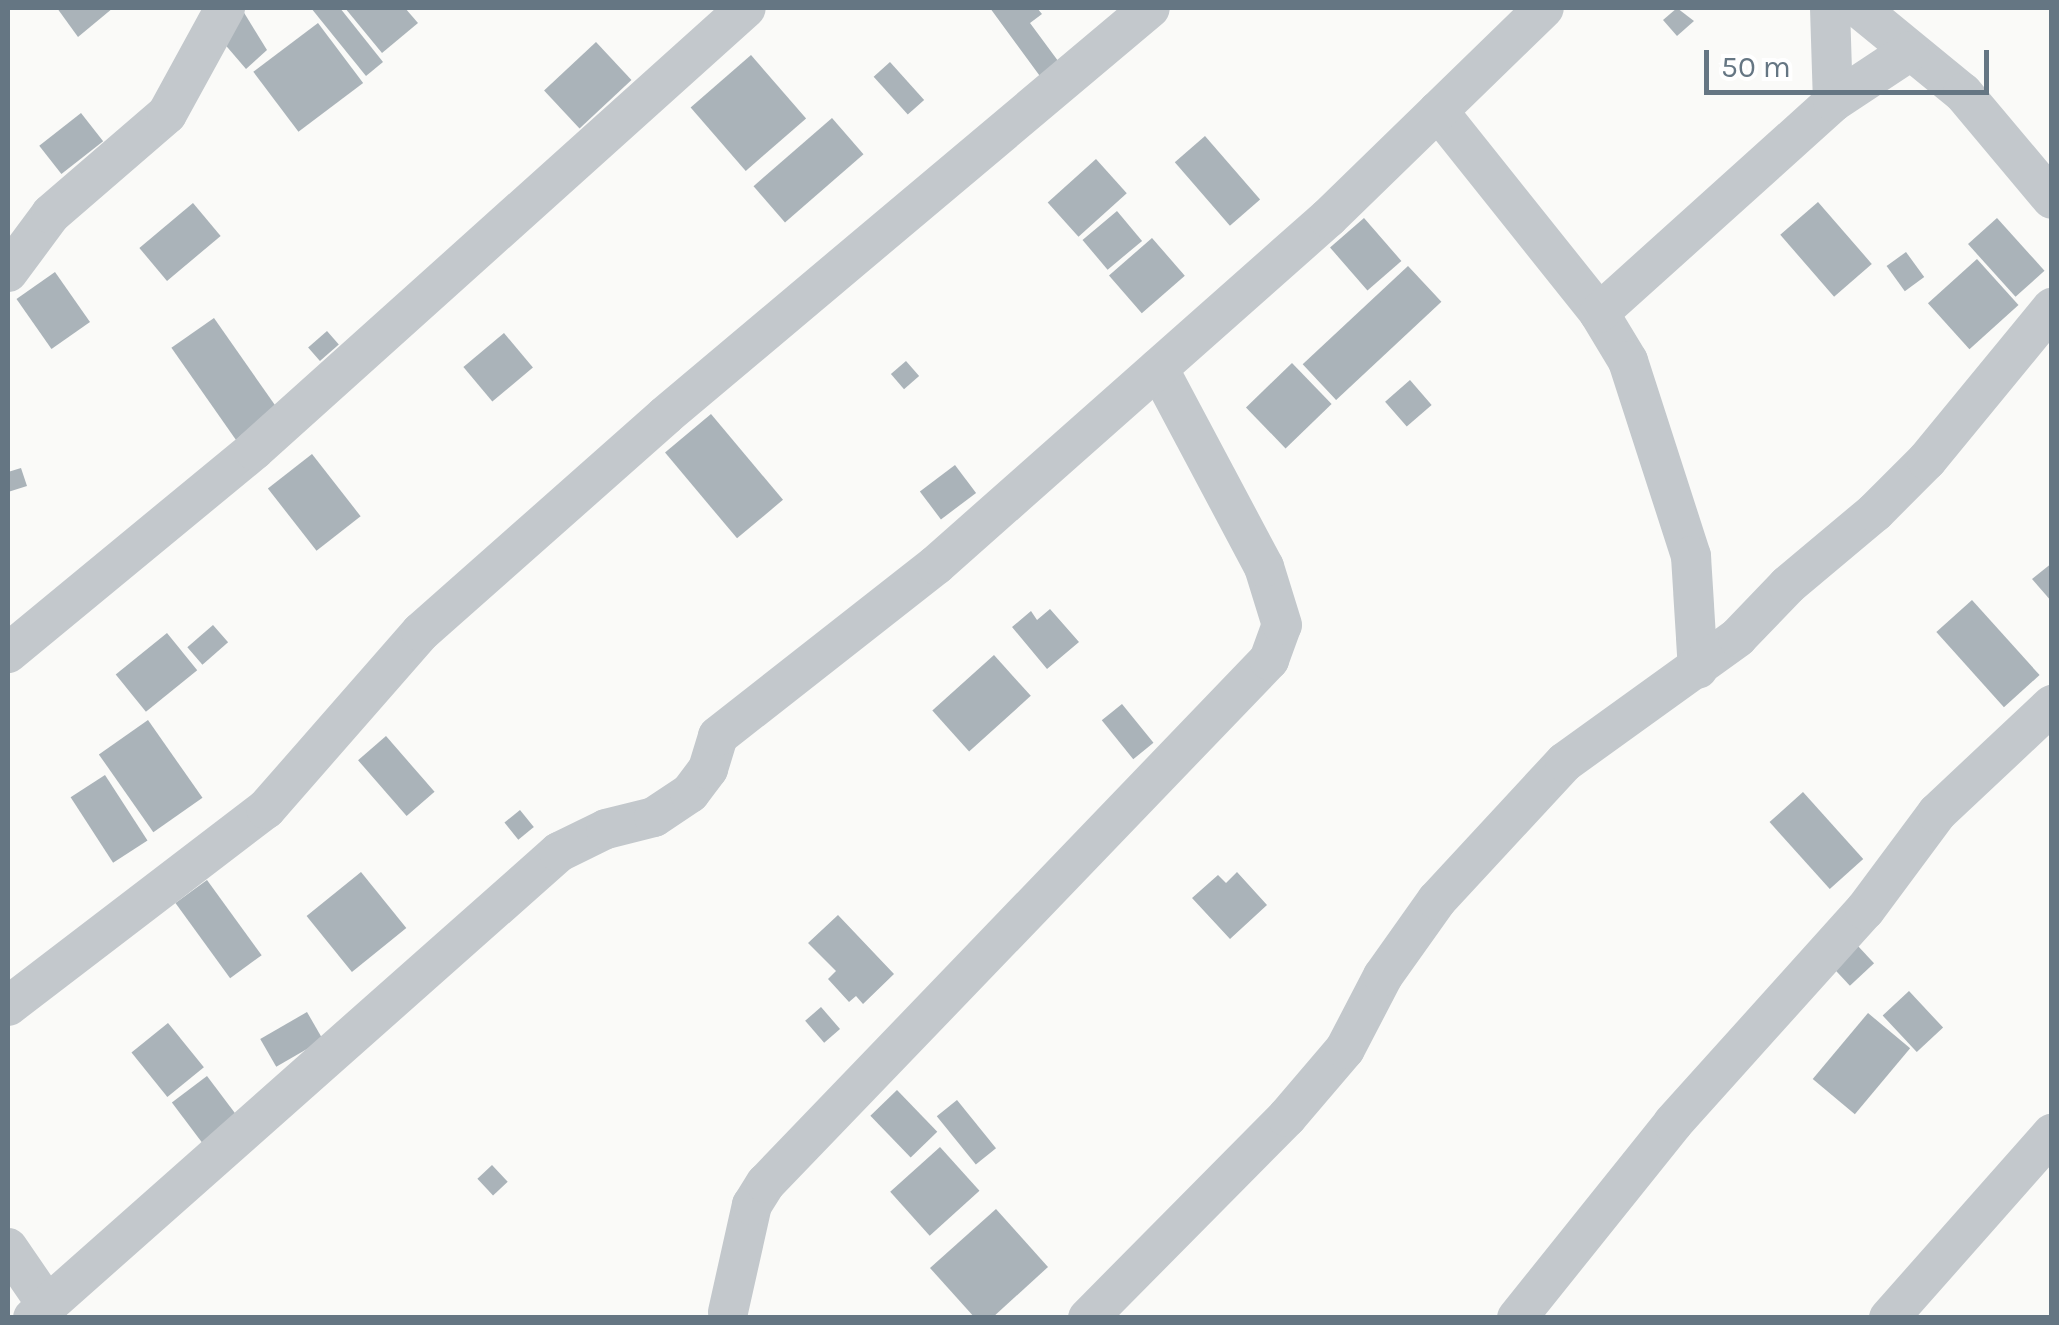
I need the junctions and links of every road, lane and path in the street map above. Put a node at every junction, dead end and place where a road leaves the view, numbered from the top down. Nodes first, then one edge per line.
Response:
1 (225, 8) edge
2 (746, 8) edge
3 (1150, 8) edge
4 (1544, 8) edge
5 (1830, 8) edge
6 (1859, 8) edge
7 (1910, 52) junction
8 (1834, 102) junction
9 (1438, 111) junction
10 (2052, 199) edge
11 (8, 272) edge
12 (2052, 308) edge
13 (1599, 312) junction
14 (1158, 368) junction
15 (8, 652) edge
16 (1698, 669) junction
17 (2052, 705) edge
18 (8, 1006) edge
19 (2052, 1134) edge
20 (8, 1248) edge
21 (728, 1312) dead end
22 (42, 1313) edge
23 (1088, 1318) edge
24 (1517, 1318) edge
25 (1889, 1318) edge

1 - 11 street
2 - 15 street
3 - 18 street
4 - 9 street
5 - 8 street
6 - 7 street
7 - 8 street
7 - 10 street
8 - 13 street
9 - 13 street
9 - 14 street
12 - 16 street
13 - 16 street
14 - 21 street
14 - 22 street
16 - 23 street
17 - 24 street
19 - 25 street
20 - 22 street

